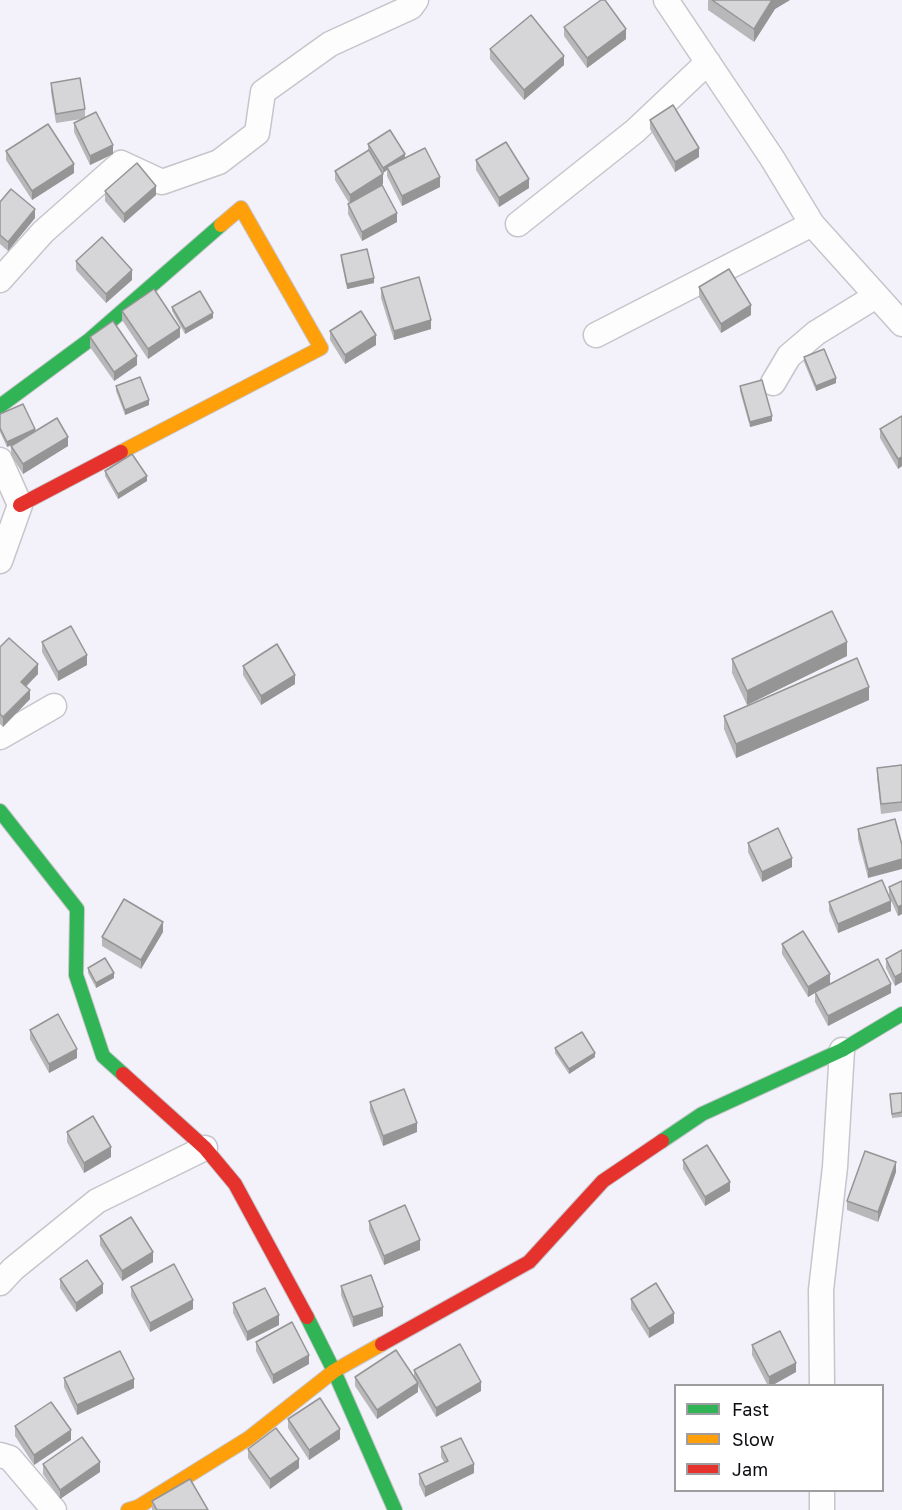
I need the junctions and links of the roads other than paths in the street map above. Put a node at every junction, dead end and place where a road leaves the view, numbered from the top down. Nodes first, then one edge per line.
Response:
1 (416, 0) edge
2 (666, 0) edge
3 (708, 62) junction
4 (518, 224) dead end
5 (812, 224) junction
6 (0, 280) edge
7 (876, 296) junction
8 (902, 324) edge
9 (596, 335) dead end
10 (773, 383) dead end
11 (0, 406) edge
12 (0, 460) edge
13 (20, 504) junction
14 (0, 561) edge
15 (54, 706) dead end
16 (0, 737) edge
17 (0, 811) edge
18 (902, 1014) edge
19 (842, 1050) junction
20 (205, 1148) junction
21 (0, 1283) edge
22 (334, 1371) junction
23 (822, 1384) edge
24 (0, 1455) edge
25 (822, 1492) edge
26 (54, 1510) edge
27 (128, 1510) edge
28 (395, 1510) edge
29 (822, 1510) edge

1 - 6 street
2 - 3 street
3 - 4 street
3 - 5 street
5 - 7 street
5 - 9 street
7 - 8 street
7 - 10 street
11 - 13 street
12 - 13 street
13 - 14 street
15 - 16 street
17 - 20 street
18 - 19 street
19 - 22 street
19 - 23 street
20 - 21 street
20 - 22 street
22 - 27 street
22 - 28 street
24 - 26 street
25 - 29 street

